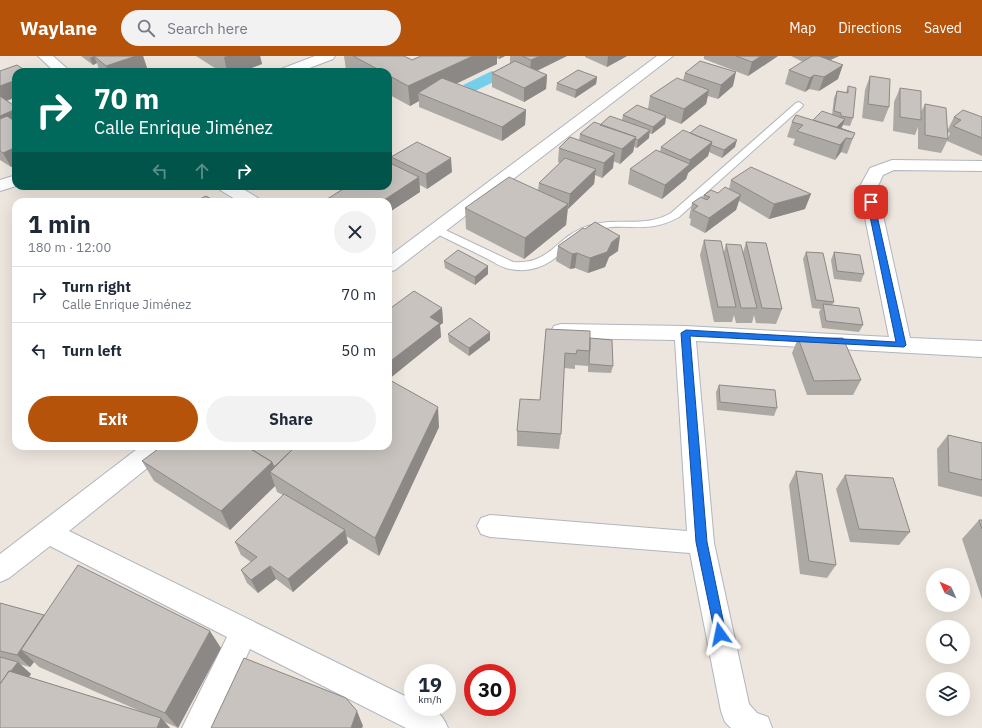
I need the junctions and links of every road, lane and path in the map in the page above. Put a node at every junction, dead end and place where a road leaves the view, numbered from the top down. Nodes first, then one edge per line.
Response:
1 (45, 56) edge
2 (328, 56) edge
3 (666, 56) edge
4 (59, 68) edge
5 (296, 68) edge
6 (799, 105) dead end
7 (982, 166) edge
8 (12, 182) edge
9 (0, 186) edge
10 (232, 190) edge
11 (246, 198) edge
12 (437, 230) junction
13 (392, 263) edge
14 (558, 330) edge
15 (686, 333) junction
16 (901, 345) junction
17 (982, 349) edge
18 (153, 450) edge
19 (490, 526) dead end
20 (48, 533) junction
21 (702, 542) junction
22 (0, 570) edge
23 (244, 632) junction
24 (197, 728) edge
25 (433, 728) edge
26 (757, 728) edge

1 - 4 street
2 - 5 street
3 - 12 street
6 - 12 lane
7 - 16 street
8 - 9 street
10 - 11 street
12 - 13 street
14 - 15 street
15 - 16 street
15 - 21 street
16 - 17 street
18 - 20 street
19 - 21 street
20 - 22 street
20 - 23 street
21 - 26 street
23 - 24 street
23 - 25 street

